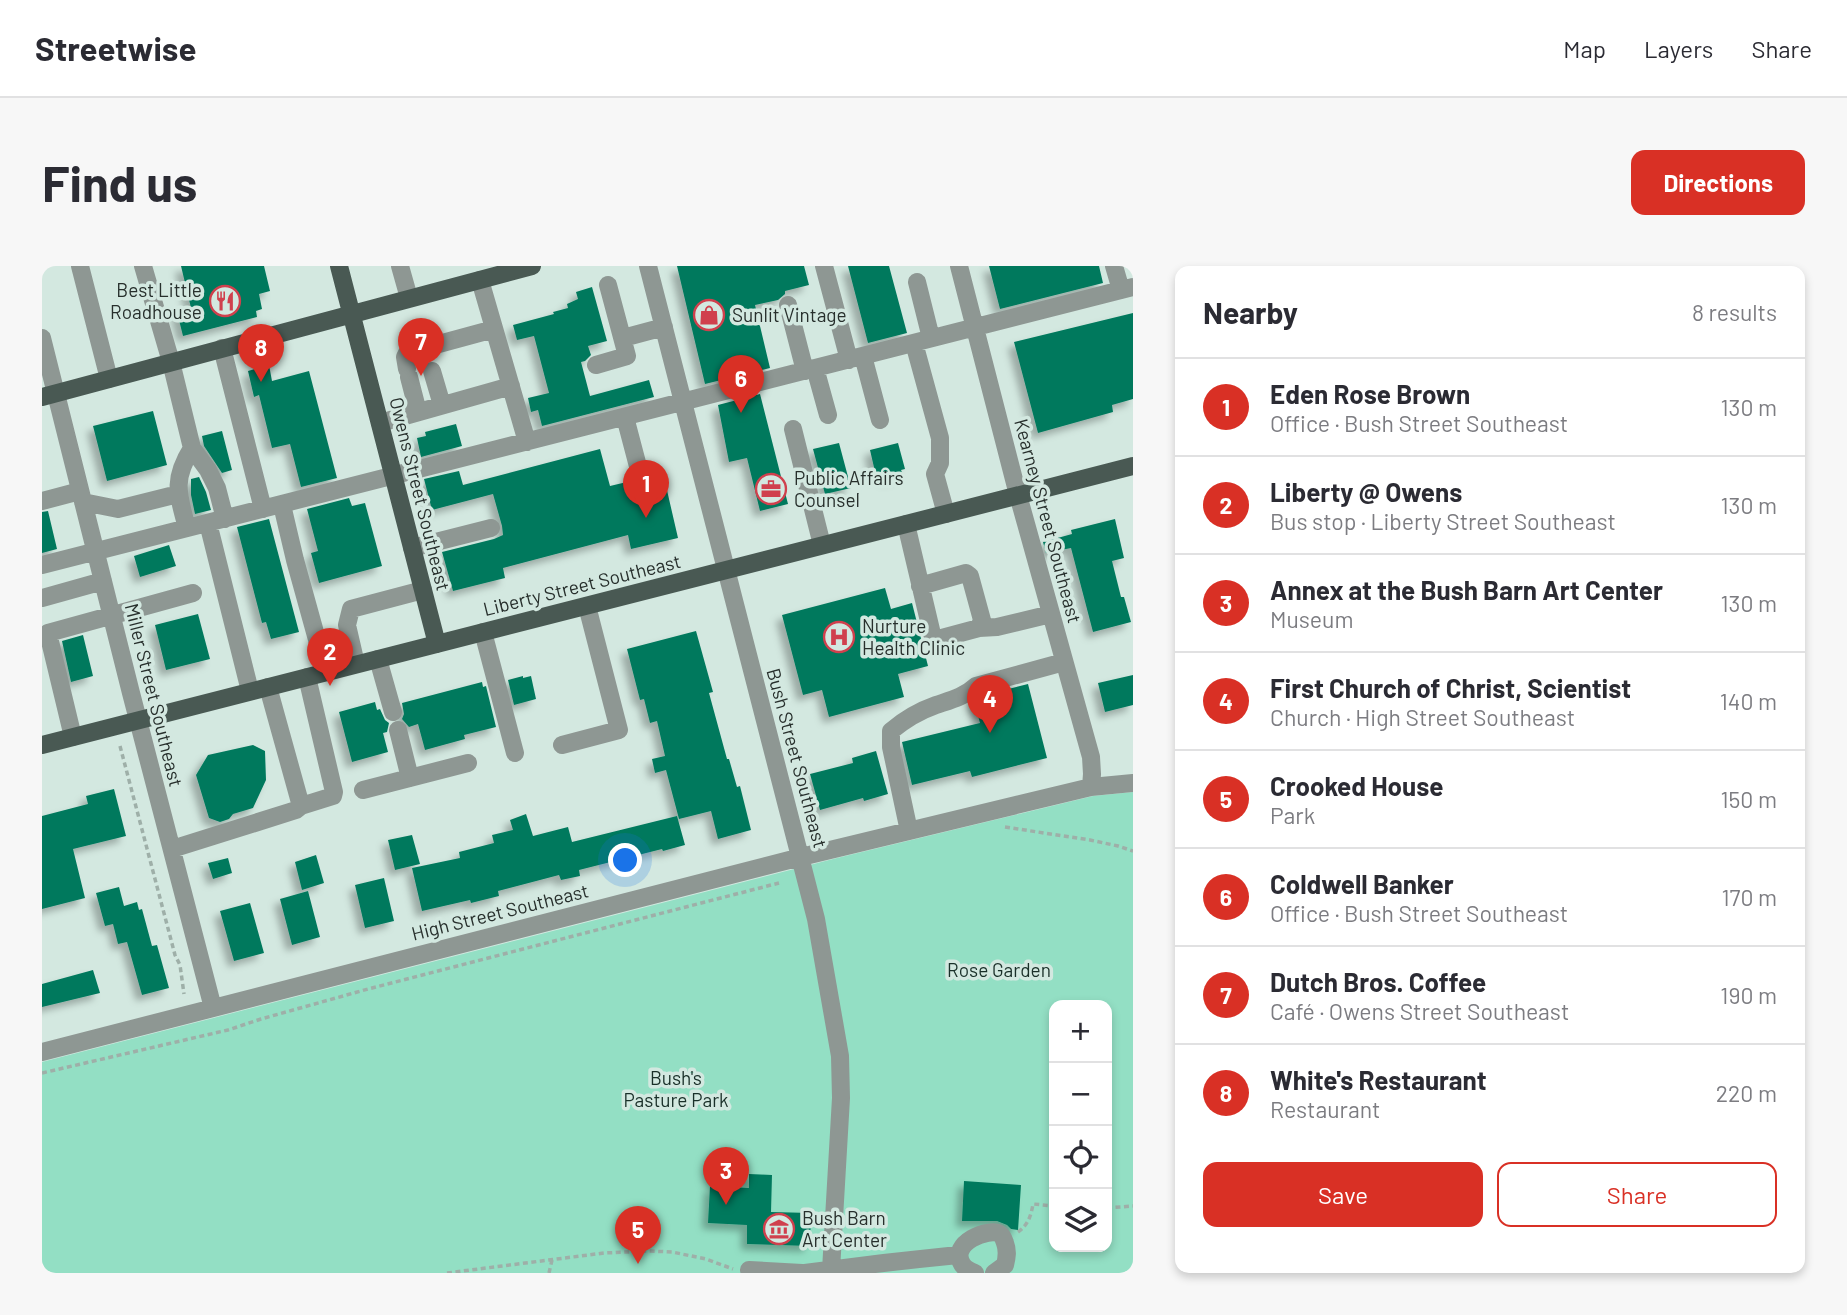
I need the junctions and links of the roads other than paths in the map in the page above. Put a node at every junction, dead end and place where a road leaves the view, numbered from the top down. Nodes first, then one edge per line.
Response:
1 (80, 266) edge
2 (143, 266) edge
3 (339, 266) edge
4 (400, 266) edge
5 (532, 266) edge
6 (648, 266) edge
7 (824, 266) edge
8 (958, 266) edge
9 (1114, 266) edge
10 (502, 270) edge
11 (480, 280) junction
12 (916, 282) dead end
13 (608, 285) dead end
14 (1127, 289) edge
15 (409, 298) junction
16 (788, 305) dead end
17 (351, 313) junction
18 (664, 327) junction
19 (974, 327) junction
20 (494, 330) junction
21 (42, 338) edge
22 (622, 338) junction
23 (923, 340) junction
24 (222, 348) junction
25 (856, 358) junction
26 (430, 360) junction
27 (171, 362) junction
28 (596, 365) dead end
29 (810, 370) junction
30 (109, 379) junction
31 (511, 386) junction
32 (49, 395) edge
33 (683, 402) junction
34 (442, 405) junction
35 (418, 412) junction
36 (828, 415) dead end
37 (625, 417) junction
38 (880, 420) dead end
39 (380, 423) junction
40 (793, 429) dead end
41 (527, 442) junction
42 (192, 448) junction
43 (1133, 466) edge
44 (640, 474) dead end
45 (393, 476) junction
46 (1018, 495) junction
47 (82, 496) junction
48 (170, 496) dead end
49 (42, 501) edge
50 (282, 505) junction
51 (263, 509) junction
52 (946, 513) junction
53 (217, 521) junction
54 (906, 524) junction
55 (187, 528) junction
56 (491, 528) dead end
57 (822, 545) junction
58 (412, 548) junction
59 (96, 551) junction
60 (42, 565) edge
61 (726, 570) junction
62 (103, 581) junction
63 (920, 586) junction
64 (423, 590) junction
65 (192, 593) dead end
66 (42, 598) edge
67 (587, 606) junction
68 (112, 614) junction
69 (1051, 614) junction
70 (979, 628) junction
71 (483, 632) junction
72 (437, 644) junction
73 (378, 659) junction
74 (1064, 662) junction
75 (356, 664) junction
76 (326, 672) junction
77 (307, 677) junction
78 (259, 689) junction
79 (138, 720) junction
80 (74, 737) junction
81 (42, 745) edge
82 (562, 745) dead end
83 (515, 753) dead end
84 (468, 763) dead end
85 (410, 778) junction
86 (1133, 783) edge
87 (1091, 787) junction
88 (363, 789) dead end
89 (301, 806) junction
90 (909, 831) junction
91 (172, 849) junction
92 (801, 857) junction
93 (213, 1008) junction
94 (42, 1052) edge
95 (958, 1255) junction
96 (749, 1270) road end
97 (831, 1270) junction
98 (804, 1273) edge
99 (975, 1273) edge
100 (994, 1273) edge

1 - 30 street
2 - 27 street
3 - 17 main road, Owens Street Southeast
4 - 15 street
5 - 10 main road
6 - 18 street, Bush Street Southeast
7 - 25 street
8 - 19 street, Kearney Street Southeast
9 - 14 street
10 - 11 main road
11 - 15 main road
11 - 20 street
12 - 23 street
13 - 22 street
14 - 19 street
15 - 17 main road
16 - 29 street
17 - 24 main road
17 - 39 main road, Owens Street Southeast
18 - 22 street
18 - 33 street, Bush Street Southeast
19 - 23 street
19 - 46 street, Kearney Street Southeast
20 - 26 street
20 - 31 street
21 - 32 street, Miller Street Southeast
22 - 28 street
23 - 25 street
23 - 52 street
24 - 27 main road
24 - 51 street
25 - 29 street
25 - 38 street
26 - 34 street
26 - 35 street
27 - 30 main road
27 - 42 street
29 - 33 street
29 - 36 street
30 - 32 main road
31 - 34 street
31 - 41 street
32 - 47 street, Miller Street Southeast
33 - 37 street
33 - 61 street, Bush Street Southeast
34 - 35 street
35 - 39 street
37 - 41 street
37 - 44 street
39 - 45 main road, Owens Street Southeast
40 - 57 street
41 - 45 street
42 - 53 street
42 - 55 street
43 - 46 main road, Liberty Street Southeast
45 - 50 street
45 - 58 main road, Owens Street Southeast
46 - 52 main road, Liberty Street Southeast
46 - 69 street, Kearney Street Southeast
47 - 48 street
47 - 49 street
47 - 59 street, Miller Street Southeast
50 - 51 street
50 - 76 street
51 - 53 street
52 - 54 main road, Liberty Street Southeast
53 - 55 street
53 - 78 street
54 - 57 main road, Liberty Street Southeast
54 - 63 street
55 - 59 street
56 - 58 street
57 - 61 main road, Liberty Street Southeast
58 - 64 main road, Owens Street Southeast
59 - 60 street
59 - 62 street, Miller Street Southeast
61 - 67 main road, Liberty Street Southeast
61 - 92 street, Bush Street Southeast
62 - 66 street
62 - 68 street, Miller Street Southeast
63 - 70 street
63 - 70 street
64 - 72 main road, Owens Street Southeast
64 - 75 street
65 - 68 street
67 - 71 main road, Liberty Street Southeast
67 - 82 street
68 - 79 street, Miller Street Southeast
68 - 80 street
69 - 70 street
69 - 74 street, Kearney Street Southeast
71 - 72 main road, Liberty Street Southeast
71 - 83 street
72 - 73 main road, Liberty Street Southeast
73 - 75 main road, Liberty Street Southeast
73 - 85 street
74 - 87 street, Kearney Street Southeast
74 - 90 street
75 - 76 main road, Liberty Street Southeast
76 - 77 main road, Liberty Street Southeast
77 - 78 main road, Liberty Street Southeast
77 - 89 street
78 - 79 main road, Liberty Street Southeast
78 - 89 street
79 - 80 main road, Liberty Street Southeast
79 - 91 street, Miller Street Southeast
80 - 81 main road, Liberty Street Southeast
84 - 85 street
85 - 88 street
86 - 87 street, High Street Southeast
87 - 90 street, High Street Southeast
89 - 91 street
90 - 92 street, High Street Southeast
91 - 93 street, Miller Street Southeast
92 - 93 street, High Street Southeast
92 - 97 street, Bush Street Southeast
93 - 94 street, High Street Southeast
95 - 97 street
95 - 99 street
95 - 100 street
96 - 98 street
97 - 98 street

